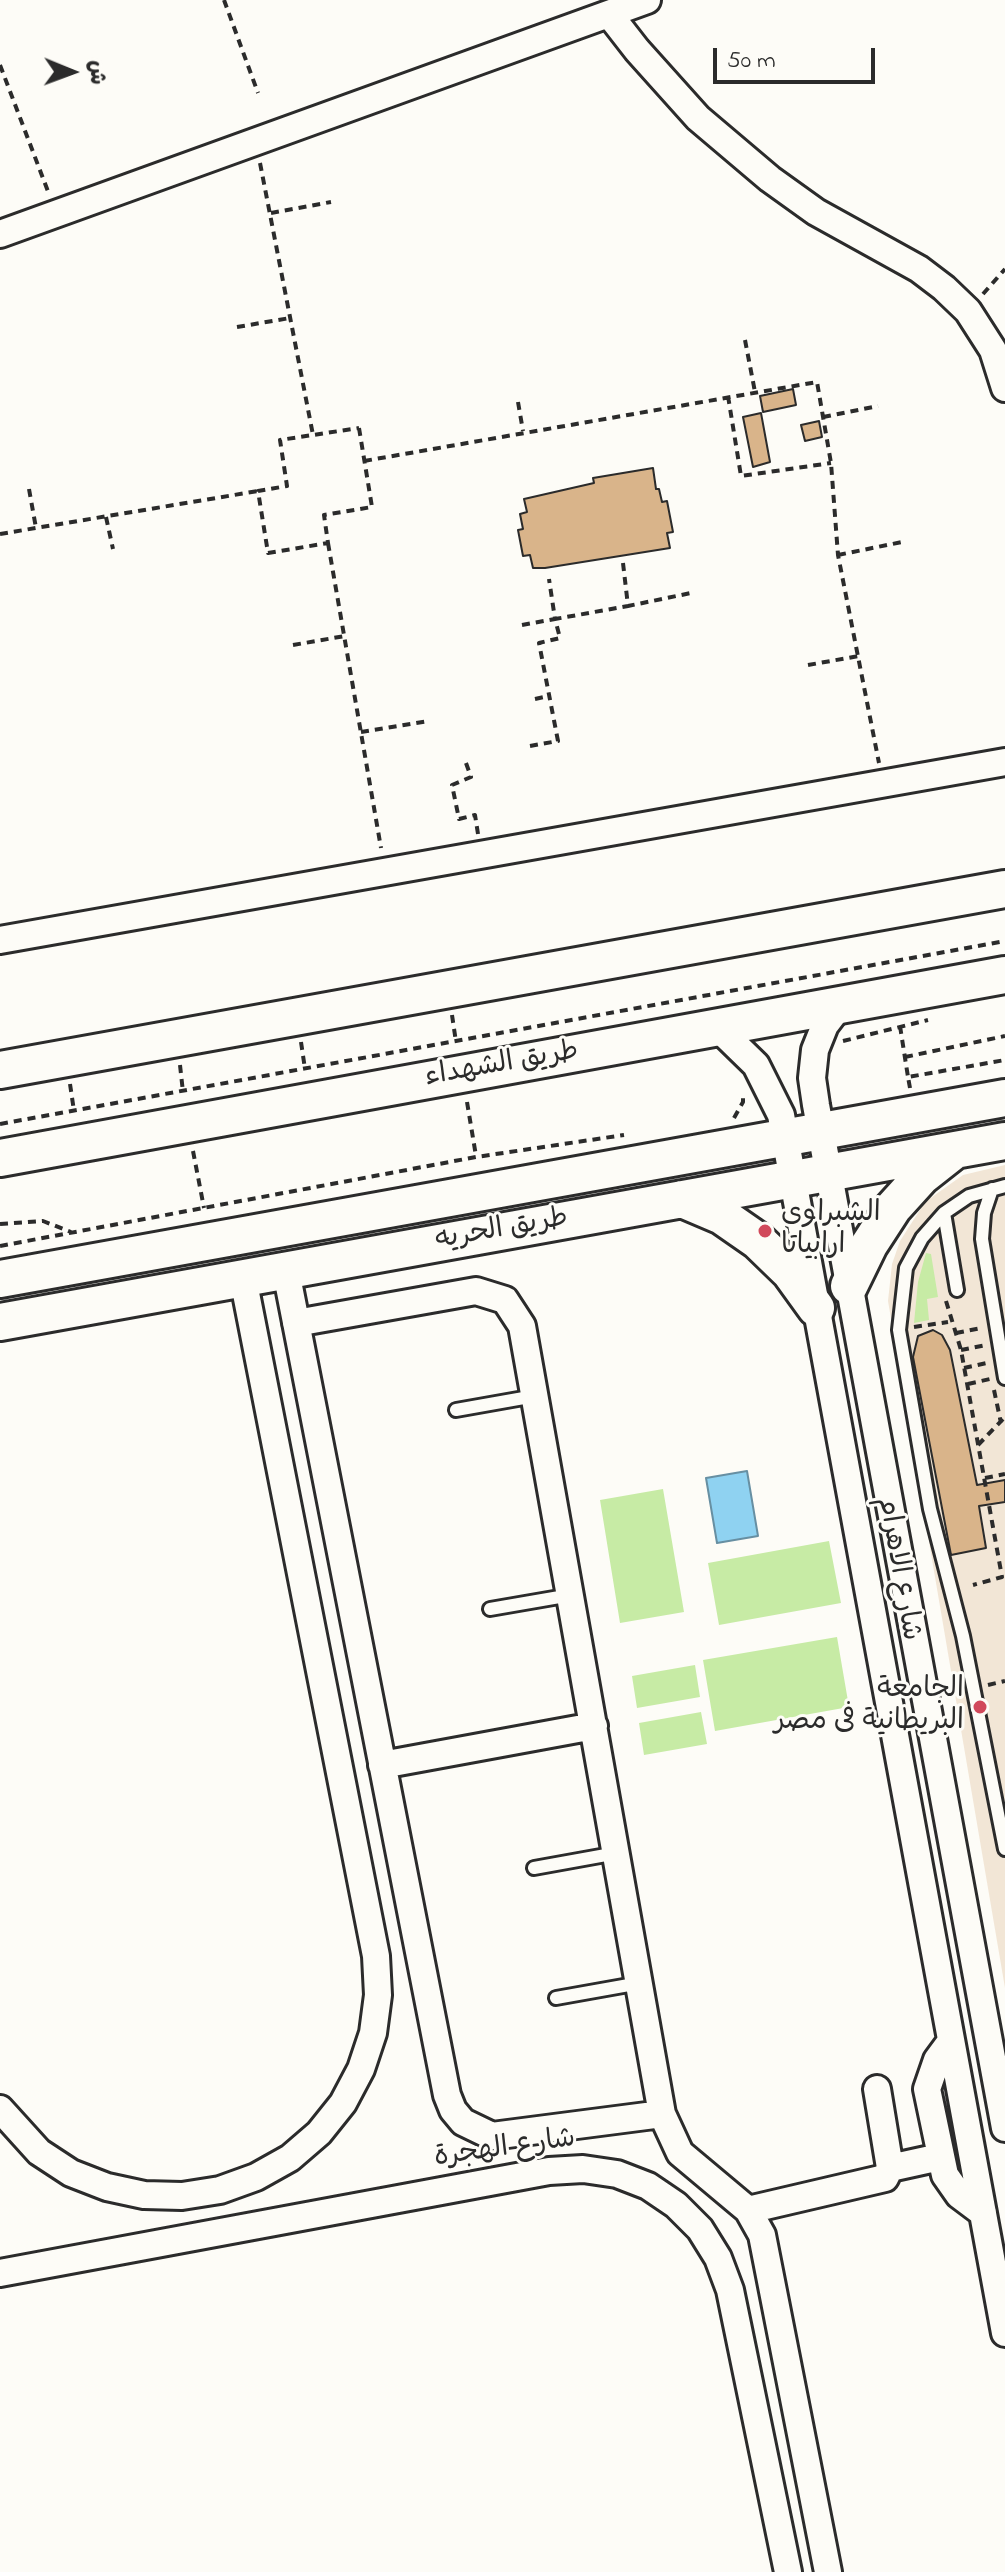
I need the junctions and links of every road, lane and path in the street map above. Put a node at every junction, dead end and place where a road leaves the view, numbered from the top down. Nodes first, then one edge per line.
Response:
1 (224, 0) edge
2 (647, 0) edge
3 (609, 14) junction
4 (0, 65) edge
5 (258, 93) dead end
6 (256, 142) junction
7 (331, 202) dead end
8 (270, 213) junction
9 (57, 216) junction
10 (0, 234) edge
11 (1005, 269) edge
12 (968, 311) junction
13 (290, 318) junction
14 (237, 327) dead end
15 (745, 340) dead end
16 (1005, 388) edge
17 (755, 392) junction
18 (728, 396) junction
19 (518, 402) dead end
20 (878, 406) dead end
21 (823, 417) junction
22 (523, 433) junction
23 (313, 435) junction
24 (364, 461) junction
25 (831, 463) junction
26 (29, 489) dead end
27 (258, 491) junction
28 (106, 517) junction
29 (36, 528) junction
30 (0, 534) edge
31 (902, 542) dead end
32 (328, 543) junction
33 (113, 549) dead end
34 (838, 555) junction
35 (623, 563) dead end
36 (549, 579) dead end
37 (691, 593) dead end
38 (628, 606) junction
39 (555, 619) junction
40 (522, 625) dead end
41 (345, 636) junction
42 (293, 645) dead end
43 (859, 656) junction
44 (808, 665) dead end
45 (549, 696) junction
46 (535, 699) dead end
47 (429, 721) dead end
48 (361, 732) junction
49 (530, 746) dead end
50 (1005, 762) edge
51 (466, 763) dead end
52 (883, 784) junction
53 (478, 836) dead end
54 (386, 872) junction
55 (1005, 889) edge
56 (0, 940) edge
57 (1005, 941) edge
58 (1005, 975) edge
59 (841, 1004) junction
60 (930, 1020) dead end
61 (900, 1026) junction
62 (717, 1027) junction
63 (299, 1032) dead end
64 (1005, 1036) edge
65 (834, 1047) dead end
66 (178, 1054) dead end
67 (905, 1057) junction
68 (1005, 1060) edge
69 (0, 1070) edge
70 (305, 1070) junction
71 (69, 1074) dead end
72 (908, 1077) junction
73 (744, 1082) dead end
74 (183, 1092) junction
75 (900, 1093) dead end
76 (480, 1097) dead end
77 (1005, 1098) edge
78 (466, 1099) dead end
79 (74, 1111) junction
80 (733, 1120) dead end
81 (0, 1124) edge
82 (821, 1129) junction
83 (627, 1135) dead end
84 (785, 1136) junction
85 (1005, 1141) edge
86 (957, 1149) junction
87 (178, 1152) dead end
88 (0, 1158) edge
89 (810, 1176) junction
90 (999, 1188) edge
91 (682, 1199) junction
92 (204, 1208) junction
93 (944, 1213) junction
94 (0, 1224) edge
95 (74, 1233) junction
96 (235, 1236) junction
97 (0, 1246) edge
98 (286, 1271) junction
99 (243, 1278) junction
100 (0, 1279) edge
101 (849, 1286) junction
102 (943, 1290) dead end
103 (957, 1290) dead end
104 (991, 1300) junction
105 (816, 1308) junction
106 (947, 1309) junction
107 (0, 1322) edge
108 (949, 1322) junction
109 (296, 1323) junction
110 (899, 1330) junction
111 (859, 1346) junction
112 (825, 1354) junction
113 (1005, 1377) edge
114 (866, 1380) junction
115 (967, 1384) junction
116 (831, 1387) junction
117 (535, 1396) junction
118 (456, 1410) dead end
119 (1005, 1417) edge
120 (978, 1445) junction
121 (1005, 1474) edge
122 (985, 1478) junction
123 (973, 1585) dead end
124 (571, 1595) junction
125 (490, 1609) dead end
126 (594, 1726) junction
127 (382, 1765) junction
128 (1002, 1813) edge
129 (1005, 1849) edge
130 (617, 1853) junction
131 (534, 1868) dead end
132 (640, 1983) junction
133 (556, 1998) dead end
134 (951, 2041) junction
135 (877, 2089) dead end
136 (0, 2109) edge
137 (662, 2114) junction
138 (1005, 2128) edge
139 (940, 2157) junction
140 (890, 2168) junction
141 (748, 2210) junction
142 (983, 2213) junction
143 (0, 2273) edge
144 (1005, 2333) edge
145 (788, 2572) edge
146 (828, 2572) edge

1 - 5 path
2 - 3 street
3 - 6 street
3 - 12 street
4 - 9 path
6 - 8 path
6 - 9 street
7 - 8 path
8 - 13 path
9 - 10 street
11 - 12 path
12 - 16 street
13 - 14 path
13 - 23 path
15 - 17 path
17 - 18 path
17 - 21 path
18 - 22 path
18 - 25 path
19 - 22 path
20 - 21 path
21 - 25 path
22 - 24 path
23 - 24 path
23 - 27 path
24 - 32 path
25 - 34 path
26 - 29 path
27 - 28 path
27 - 32 path
28 - 29 path
28 - 33 path
29 - 30 path
31 - 34 path
32 - 41 path
34 - 43 path
35 - 38 path
36 - 39 path
37 - 38 path
38 - 39 path
39 - 40 path
39 - 45 path
41 - 42 path
41 - 48 path
43 - 44 path
43 - 52 path
45 - 46 path
45 - 49 path
47 - 48 path
48 - 54 path
50 - 52 street
51 - 53 path
52 - 54 street
54 - 56 street
55 - 69 street
57 - 70 path
58 - 59 street, طريق الشهداء
59 - 62 street, طريق الشهداء
59 - 82 street, شارع الاهرام
60 - 61 path
61 - 65 path
61 - 67 path
62 - 84 street, شارع الاهرام
62 - 88 street, طريق الشهداء
63 - 70 path
64 - 67 path
66 - 74 path
67 - 72 path
68 - 72 path
70 - 74 path
71 - 79 path
72 - 75 path
73 - 80 path
74 - 79 path
76 - 78 path
77 - 82 street, طريق الحريه
79 - 81 path
82 - 84 street, طريق الحريه
82 - 89 street, شارع الاهرام
83 - 92 path
84 - 89 street, شارع الاهرام
84 - 96 street, طريق الحريه
85 - 86 street, طريق الحريه
86 - 89 street, طريق الحريه
86 - 101 street
87 - 92 path
89 - 91 street, طريق الحريه
89 - 101 street, شارع الاهرام
89 - 105 street, شارع الاهرام
90 - 93 lane
90 - 104 lane
91 - 98 street, طريق الحريه
91 - 105 street
92 - 95 path
93 - 103 lane
93 - 110 lane
94 - 95 path
95 - 97 path
96 - 99 street
96 - 100 street, طريق الحريه
98 - 99 street, طريق الحريه
98 - 109 street
99 - 107 street, طريق الحريه
99 - 136 street
101 - 111 street, شارع الاهرام
102 - 106 path
104 - 106 path
104 - 113 lane
105 - 112 street, شارع الاهرام
106 - 108 path
108 - 110 path
108 - 115 path
109 - 117 street
109 - 127 street
110 - 128 lane
111 - 112 street
111 - 114 street, شارع الاهرام
112 - 116 street, شارع الاهرام
113 - 115 path
114 - 116 street
114 - 138 street, شارع الاهرام
115 - 120 path
116 - 134 street, شارع الاهرام
117 - 118 lane
117 - 124 street
119 - 120 path
120 - 122 path
121 - 122 path
122 - 123 path
124 - 125 lane
124 - 126 street
126 - 127 street
126 - 130 street
127 - 137 street
128 - 129 lane
130 - 131 lane
130 - 132 street
132 - 133 lane
132 - 137 street
134 - 139 street
134 - 142 street, شارع الاهرام
135 - 140 street
137 - 141 street
139 - 140 street
139 - 142 street
140 - 141 street
141 - 146 street
142 - 144 street, شارع الاهرام
143 - 145 street, شارع الهجرة

